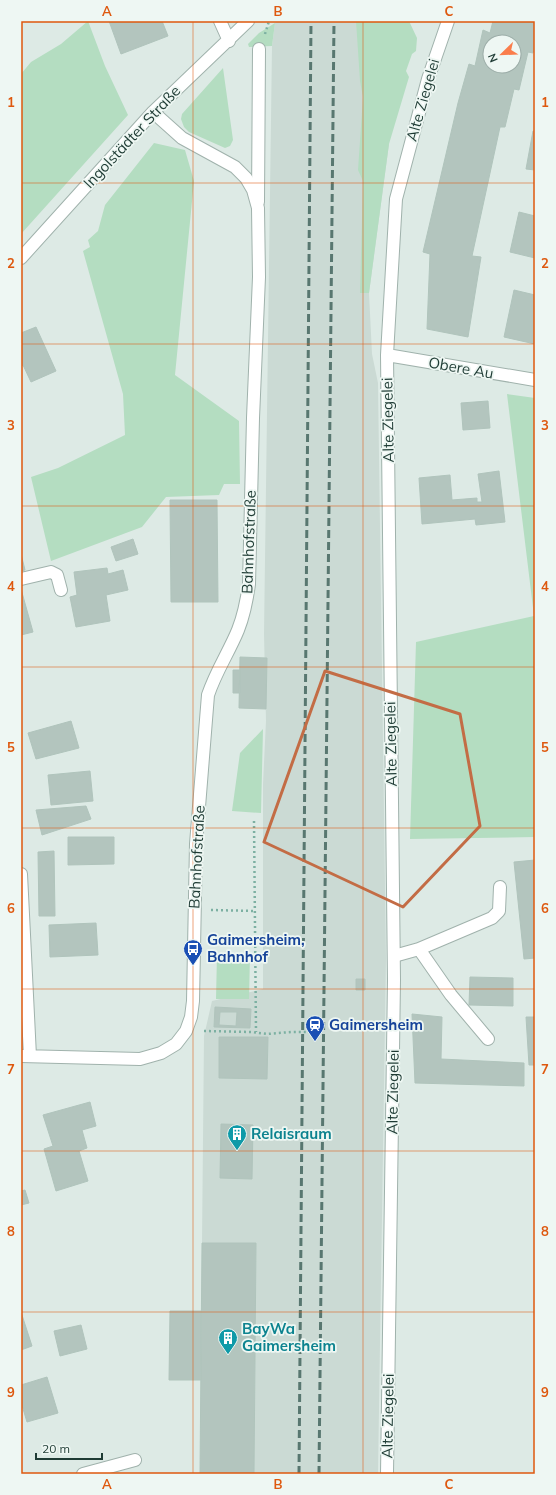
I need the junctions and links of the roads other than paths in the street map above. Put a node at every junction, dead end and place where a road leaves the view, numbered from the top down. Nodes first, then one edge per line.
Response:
1 (220, 21) edge
2 (248, 21) edge
3 (448, 21) edge
4 (228, 41) junction
5 (259, 49) dead end
6 (153, 112) junction
7 (258, 208) junction
8 (21, 258) edge
9 (387, 356) junction
10 (535, 380) edge
11 (21, 579) edge
12 (61, 590) dead end
13 (21, 874) edge
14 (500, 887) dead end
15 (419, 949) junction
16 (394, 956) junction
17 (488, 1039) dead end
18 (25, 1056) edge
19 (135, 1460) dead end
20 (83, 1474) edge
21 (387, 1474) edge

1 - 4 street
2 - 4 street, Ingolstädter Straße
3 - 9 street, Alte Ziegelei
4 - 6 street, Ingolstädter Straße
5 - 7 street
6 - 7 street, Bahnhofstraße
6 - 8 street, Ingolstädter Straße
7 - 18 street, Bahnhofstraße
9 - 10 street, Obere Au
9 - 16 street, Alte Ziegelei
11 - 12 street
13 - 18 street
14 - 15 street
15 - 16 street
15 - 17 street
16 - 21 street, Alte Ziegelei
19 - 20 street

